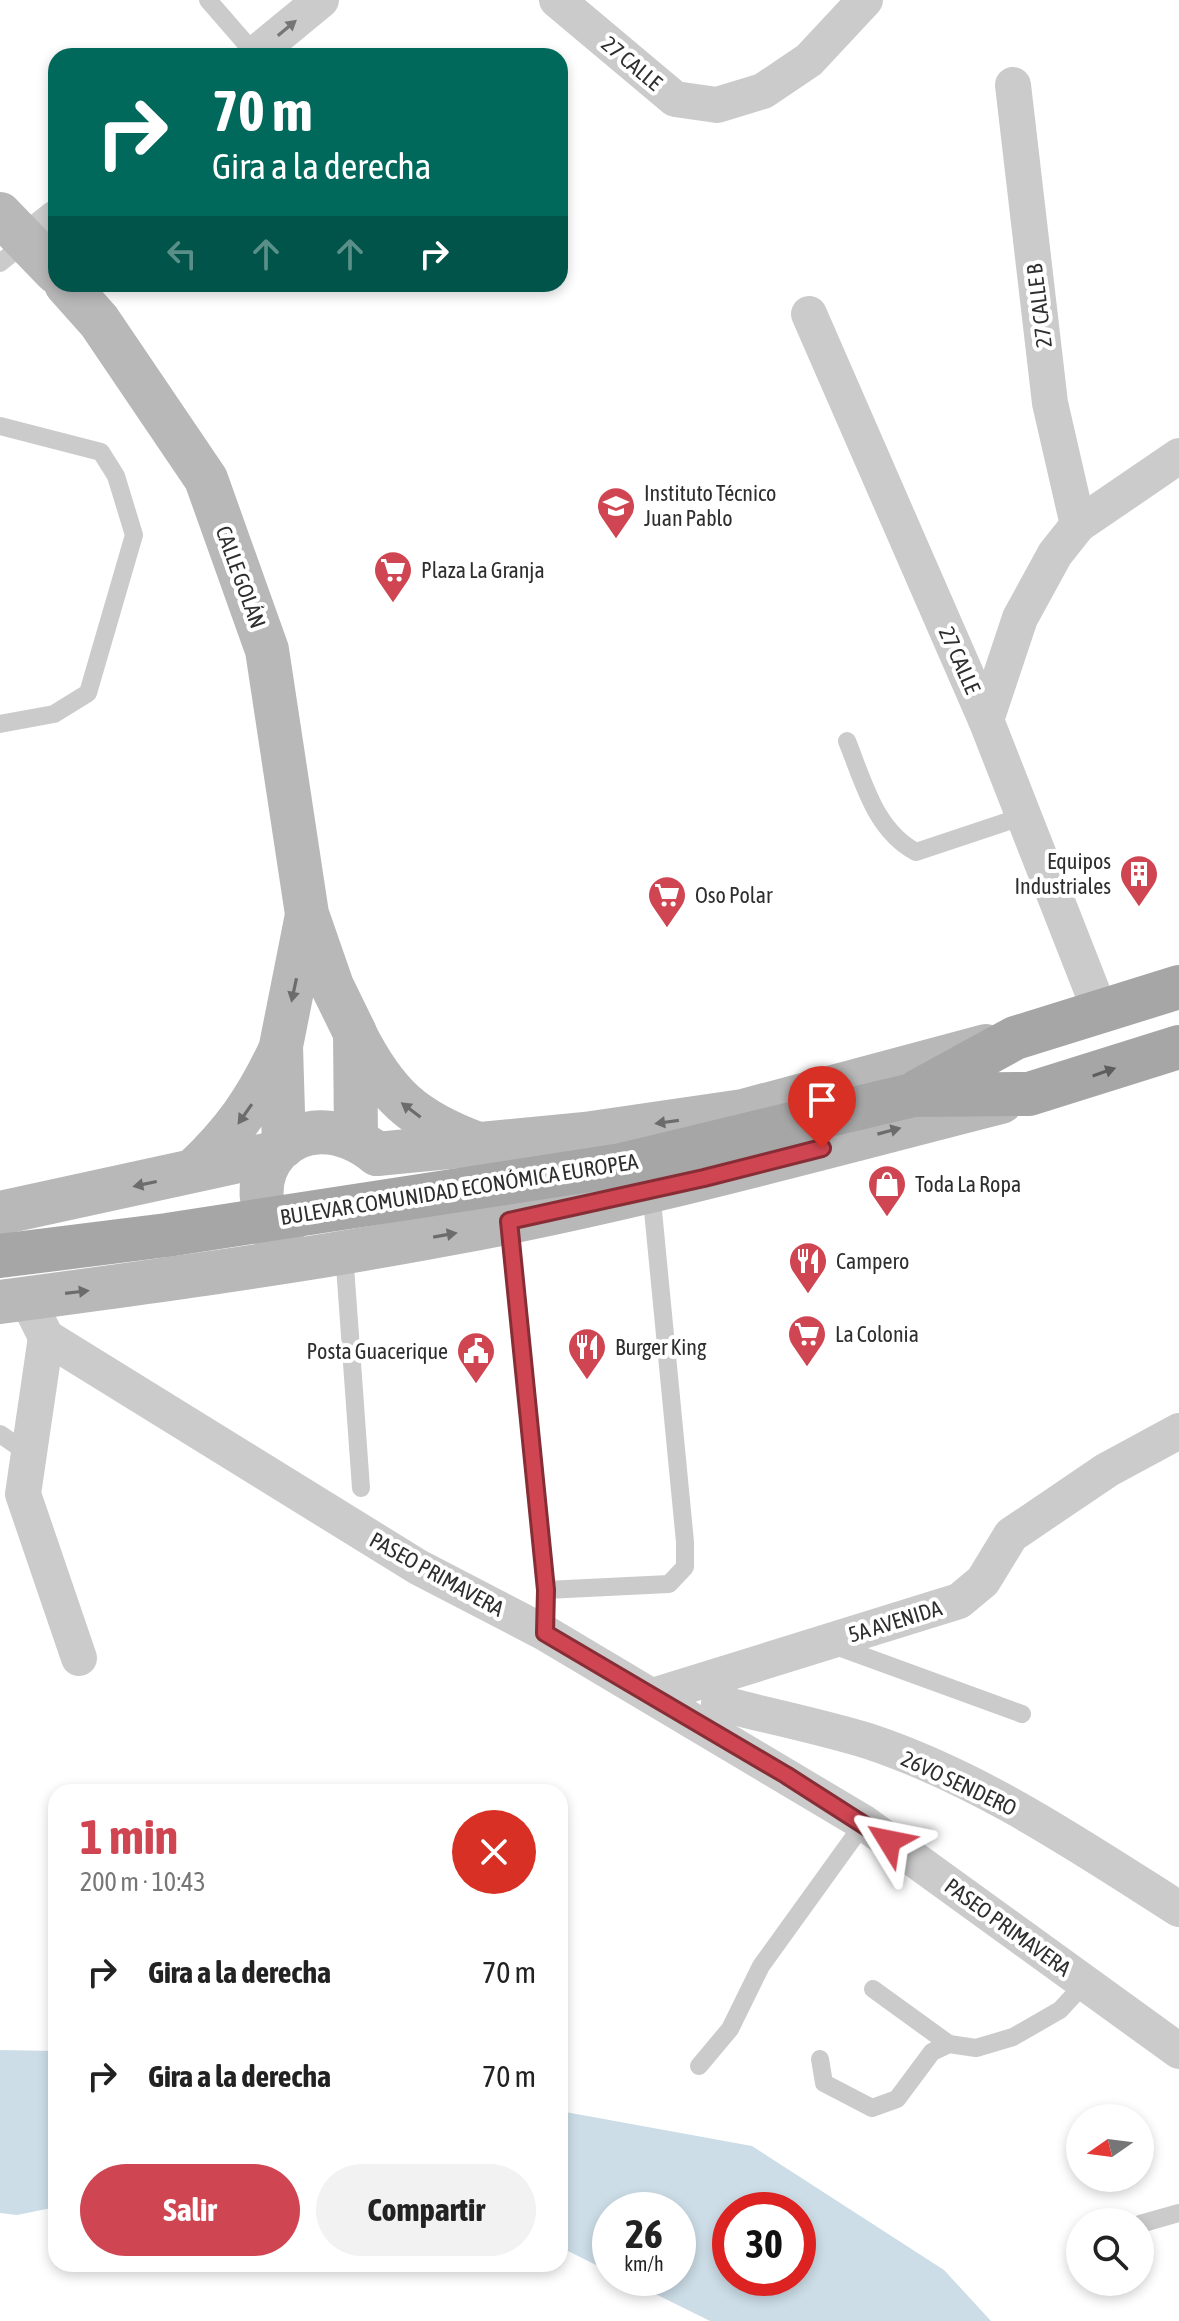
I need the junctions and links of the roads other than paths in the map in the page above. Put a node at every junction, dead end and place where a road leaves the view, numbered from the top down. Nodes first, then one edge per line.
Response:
1 (208, 0) edge
2 (321, 0) edge
3 (557, 0) edge
4 (865, 0) edge
5 (248, 48) edge
6 (263, 48) edge
7 (1013, 85) dead end
8 (21, 234) edge
9 (48, 263) edge
10 (73, 292) edge
11 (809, 314) dead end
12 (0, 426) edge
13 (1179, 456) edge
14 (1078, 525) junction
15 (986, 720) junction
16 (0, 724) edge
17 (847, 741) dead end
18 (1024, 816) junction
19 (307, 914) junction
20 (1179, 987) edge
21 (1100, 1011) junction
22 (355, 1033) junction
23 (1015, 1038) junction
24 (281, 1046) junction
25 (1179, 1047) edge
26 (1029, 1094) junction
27 (913, 1095) junction
28 (480, 1144) junction
29 (366, 1146) junction
30 (280, 1150) junction
31 (193, 1171) junction
32 (651, 1190) junction
33 (0, 1213) edge
34 (509, 1221) junction
35 (341, 1253) junction
36 (0, 1256) edge
37 (24, 1313) edge
38 (1179, 1431) edge
39 (14, 1444) edge
40 (361, 1488) dead end
41 (545, 1611) junction
42 (826, 1642) junction
43 (79, 1658) dead end
44 (726, 1688) junction
45 (653, 1696) junction
46 (1022, 1714) dead end
47 (732, 1744) junction
48 (864, 1823) junction
49 (1179, 1909) edge
50 (1085, 1983) junction
51 (873, 1989) dead end
52 (949, 2044) junction
53 (1179, 2051) edge
54 (820, 2059) dead end
55 (699, 2066) dead end
56 (1179, 2213) edge
57 (1154, 2220) edge

1 - 5 lane
6 -> 2 street
3 - 4 street, 27 CALLE
7 - 14 street, 27 CALLE B
8 - 9 main road
10 - 19 main road, CALLE GOLÁN
11 - 15 street, 27 CALLE
12 - 16 lane
13 - 14 street
14 - 15 street
15 - 18 street, 27 CALLE
17 - 18 lane
18 - 21 street, 27 CALLE
19 - 22 main road, CALLE GOLÁN
19 -> 24 main road, CALLE GOLÁN
20 - 21 main road, BULEVAR COMUNIDAD ECONÓMICA EUROPEA
21 - 23 main road, BULEVAR COMUNIDAD ECONÓMICA EUROPEA
28 -> 22 main road
22 - 29 main road, CALLE GOLÁN
23 - 27 main road, BULEVAR COMUNIDAD ECONÓMICA EUROPEA
23 -> 28 main road, BULEVAR COMUNIDAD ECONÓMICA EUROPEA
24 - 30 main road, CALLE GOLÁN
24 -> 31 main road
26 -> 25 main road, BULEVAR COMUNIDAD ECONÓMICA EUROPEA
26 - 27 main road, BULEVAR COMUNIDAD ECONÓMICA EUROPEA
32 -> 26 main road, BULEVAR COMUNIDAD ECONÓMICA EUROPEA
27 - 36 main road, BULEVAR COMUNIDAD ECONÓMICA EUROPEA, bridge
28 - 29 main road, BULEVAR COMUNIDAD ECONÓMICA EUROPEA
29 - 30 main road
29 - 35 main road
30 - 31 main road
30 - 35 main road
31 -> 33 main road
32 - 34 main road, BULEVAR COMUNIDAD ECONÓMICA EUROPEA
32 - 41 lane
35 -> 34 main road, BULEVAR COMUNIDAD ECONÓMICA EUROPEA
34 - 41 lane
37 -> 35 main road, BULEVAR COMUNIDAD ECONÓMICA EUROPEA
35 - 40 lane
37 - 39 street
37 - 41 street, PASEO PRIMAVERA
38 - 42 street, 5A AVENIDA
39 - 43 street
41 - 45 street, PASEO PRIMAVERA
42 - 44 street, 5A AVENIDA
42 - 46 lane
44 - 45 street, 5A AVENIDA
44 - 47 street
44 - 49 street, 26VO SENDERO
45 - 47 street, PASEO PRIMAVERA
47 - 48 street, PASEO PRIMAVERA
48 - 50 street, PASEO PRIMAVERA
48 - 55 lane
50 - 52 lane
50 - 53 street, PASEO PRIMAVERA
51 - 52 lane
52 - 54 lane
56 - 57 lane

